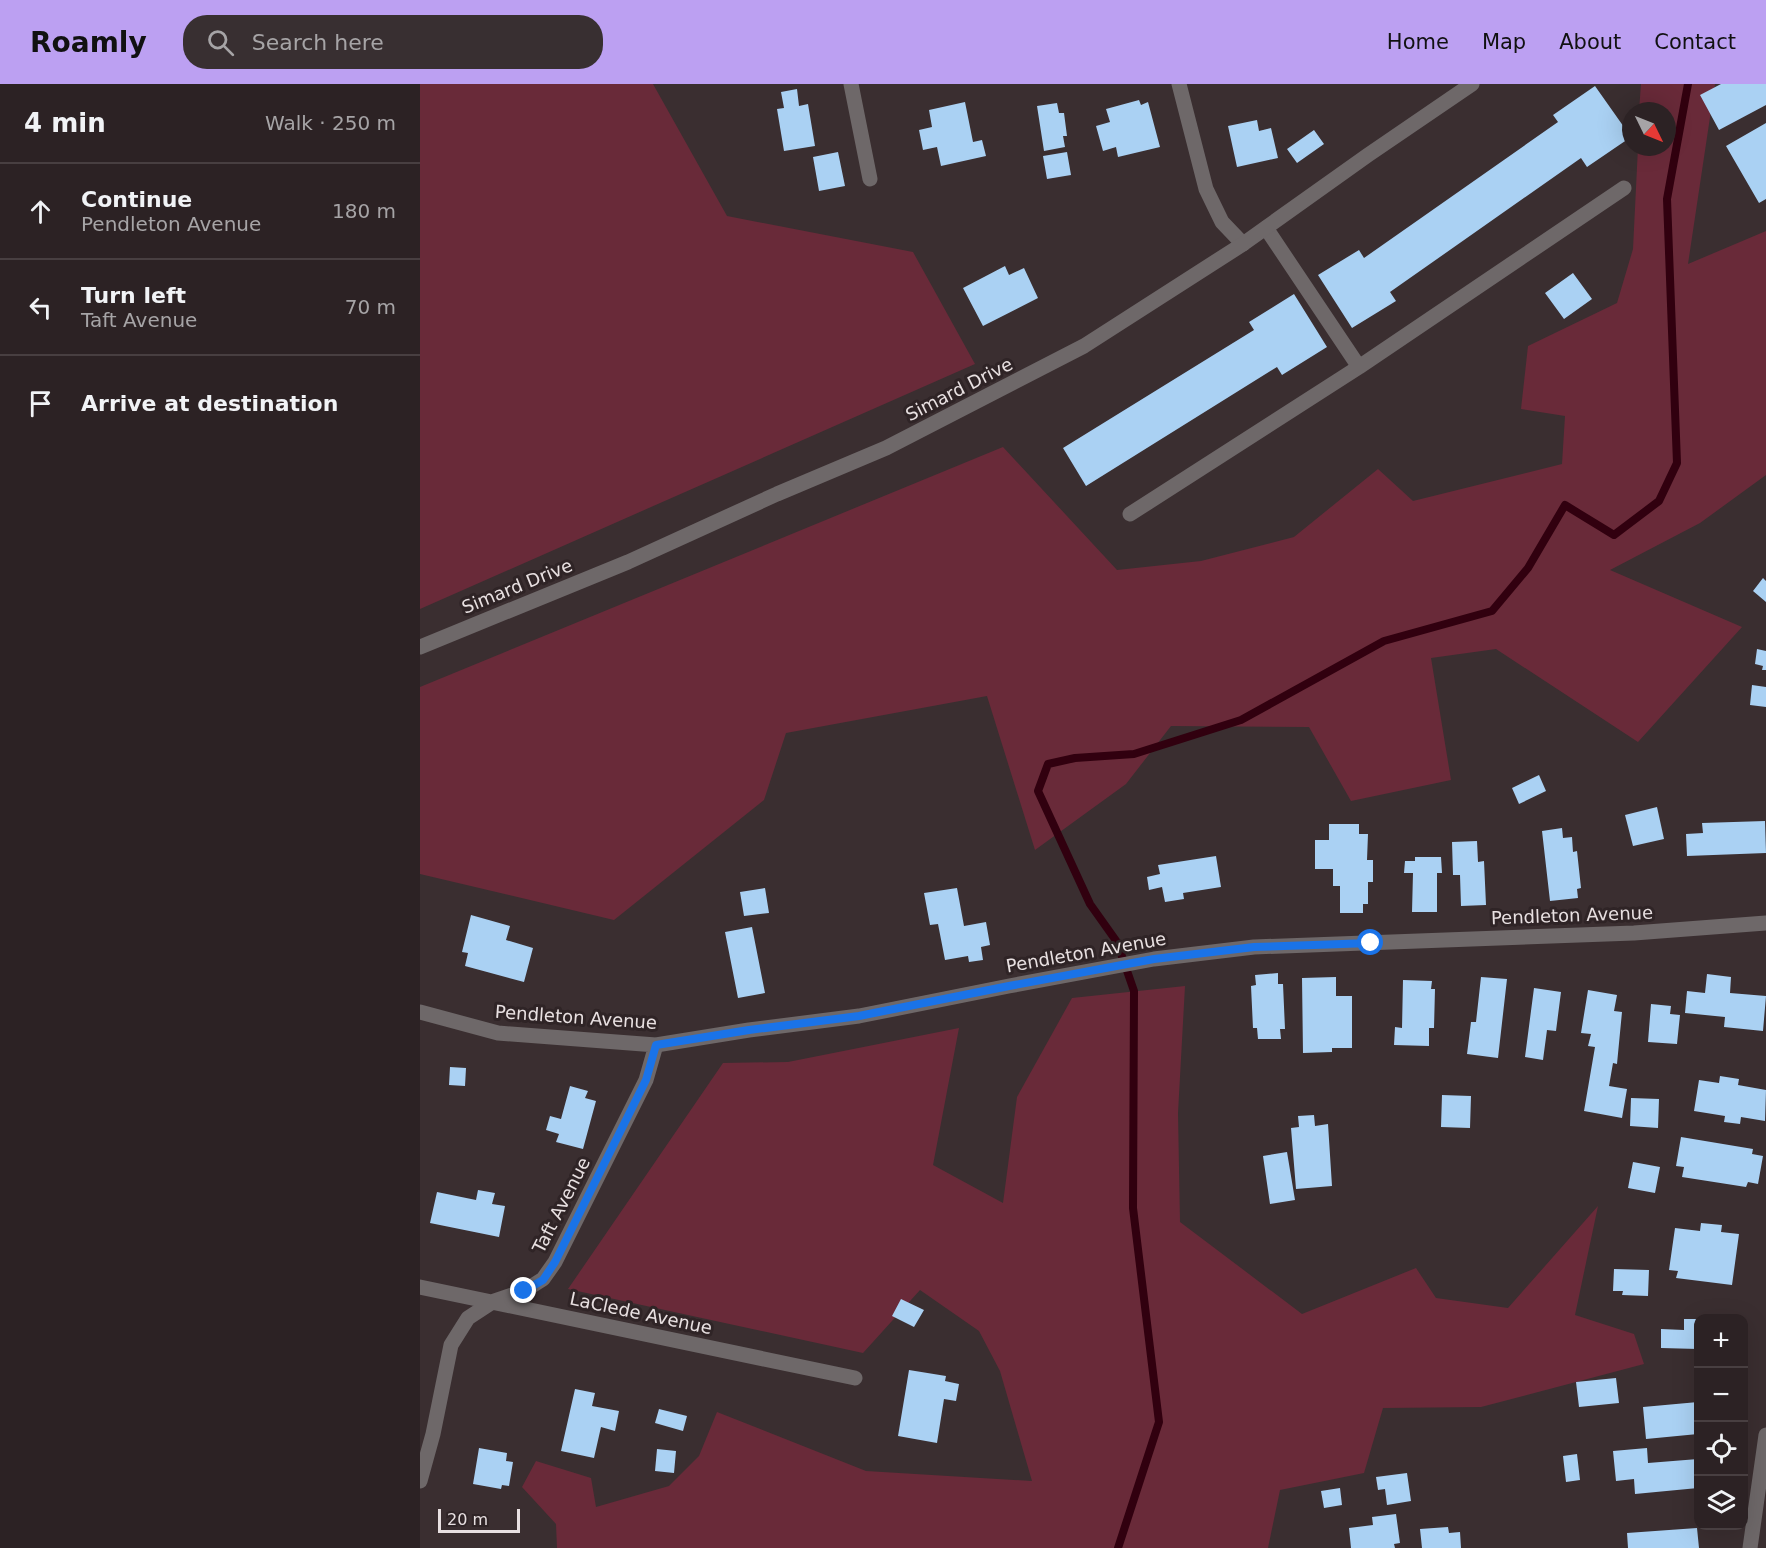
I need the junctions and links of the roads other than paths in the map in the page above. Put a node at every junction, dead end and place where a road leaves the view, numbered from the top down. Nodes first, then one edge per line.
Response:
1 (851, 84) edge
2 (1179, 84) edge
3 (1472, 84) edge
4 (870, 179) dead end
5 (1624, 188) dead end
6 (1266, 228) junction
7 (1243, 244) junction
8 (1359, 367) junction
9 (1130, 514) dead end
10 (420, 647) edge
11 (1766, 923) edge
12 (420, 1012) edge
13 (656, 1045) junction
14 (420, 1287) edge
15 (494, 1302) junction
16 (855, 1378) dead end
17 (1766, 1435) edge
18 (420, 1481) edge
19 (1750, 1548) edge

1 - 4 street
2 - 7 street
3 - 6 street, Simard Drive
5 - 8 street
6 - 7 street, Simard Drive
6 - 8 street
7 - 10 street, Simard Drive
8 - 9 street
11 - 13 street, Pendleton Avenue
12 - 13 street, Pendleton Avenue
13 - 15 street, Taft Avenue
14 - 15 street, LaClede Avenue
15 - 16 street, LaClede Avenue
15 - 18 street, Taft Avenue
17 - 19 street

